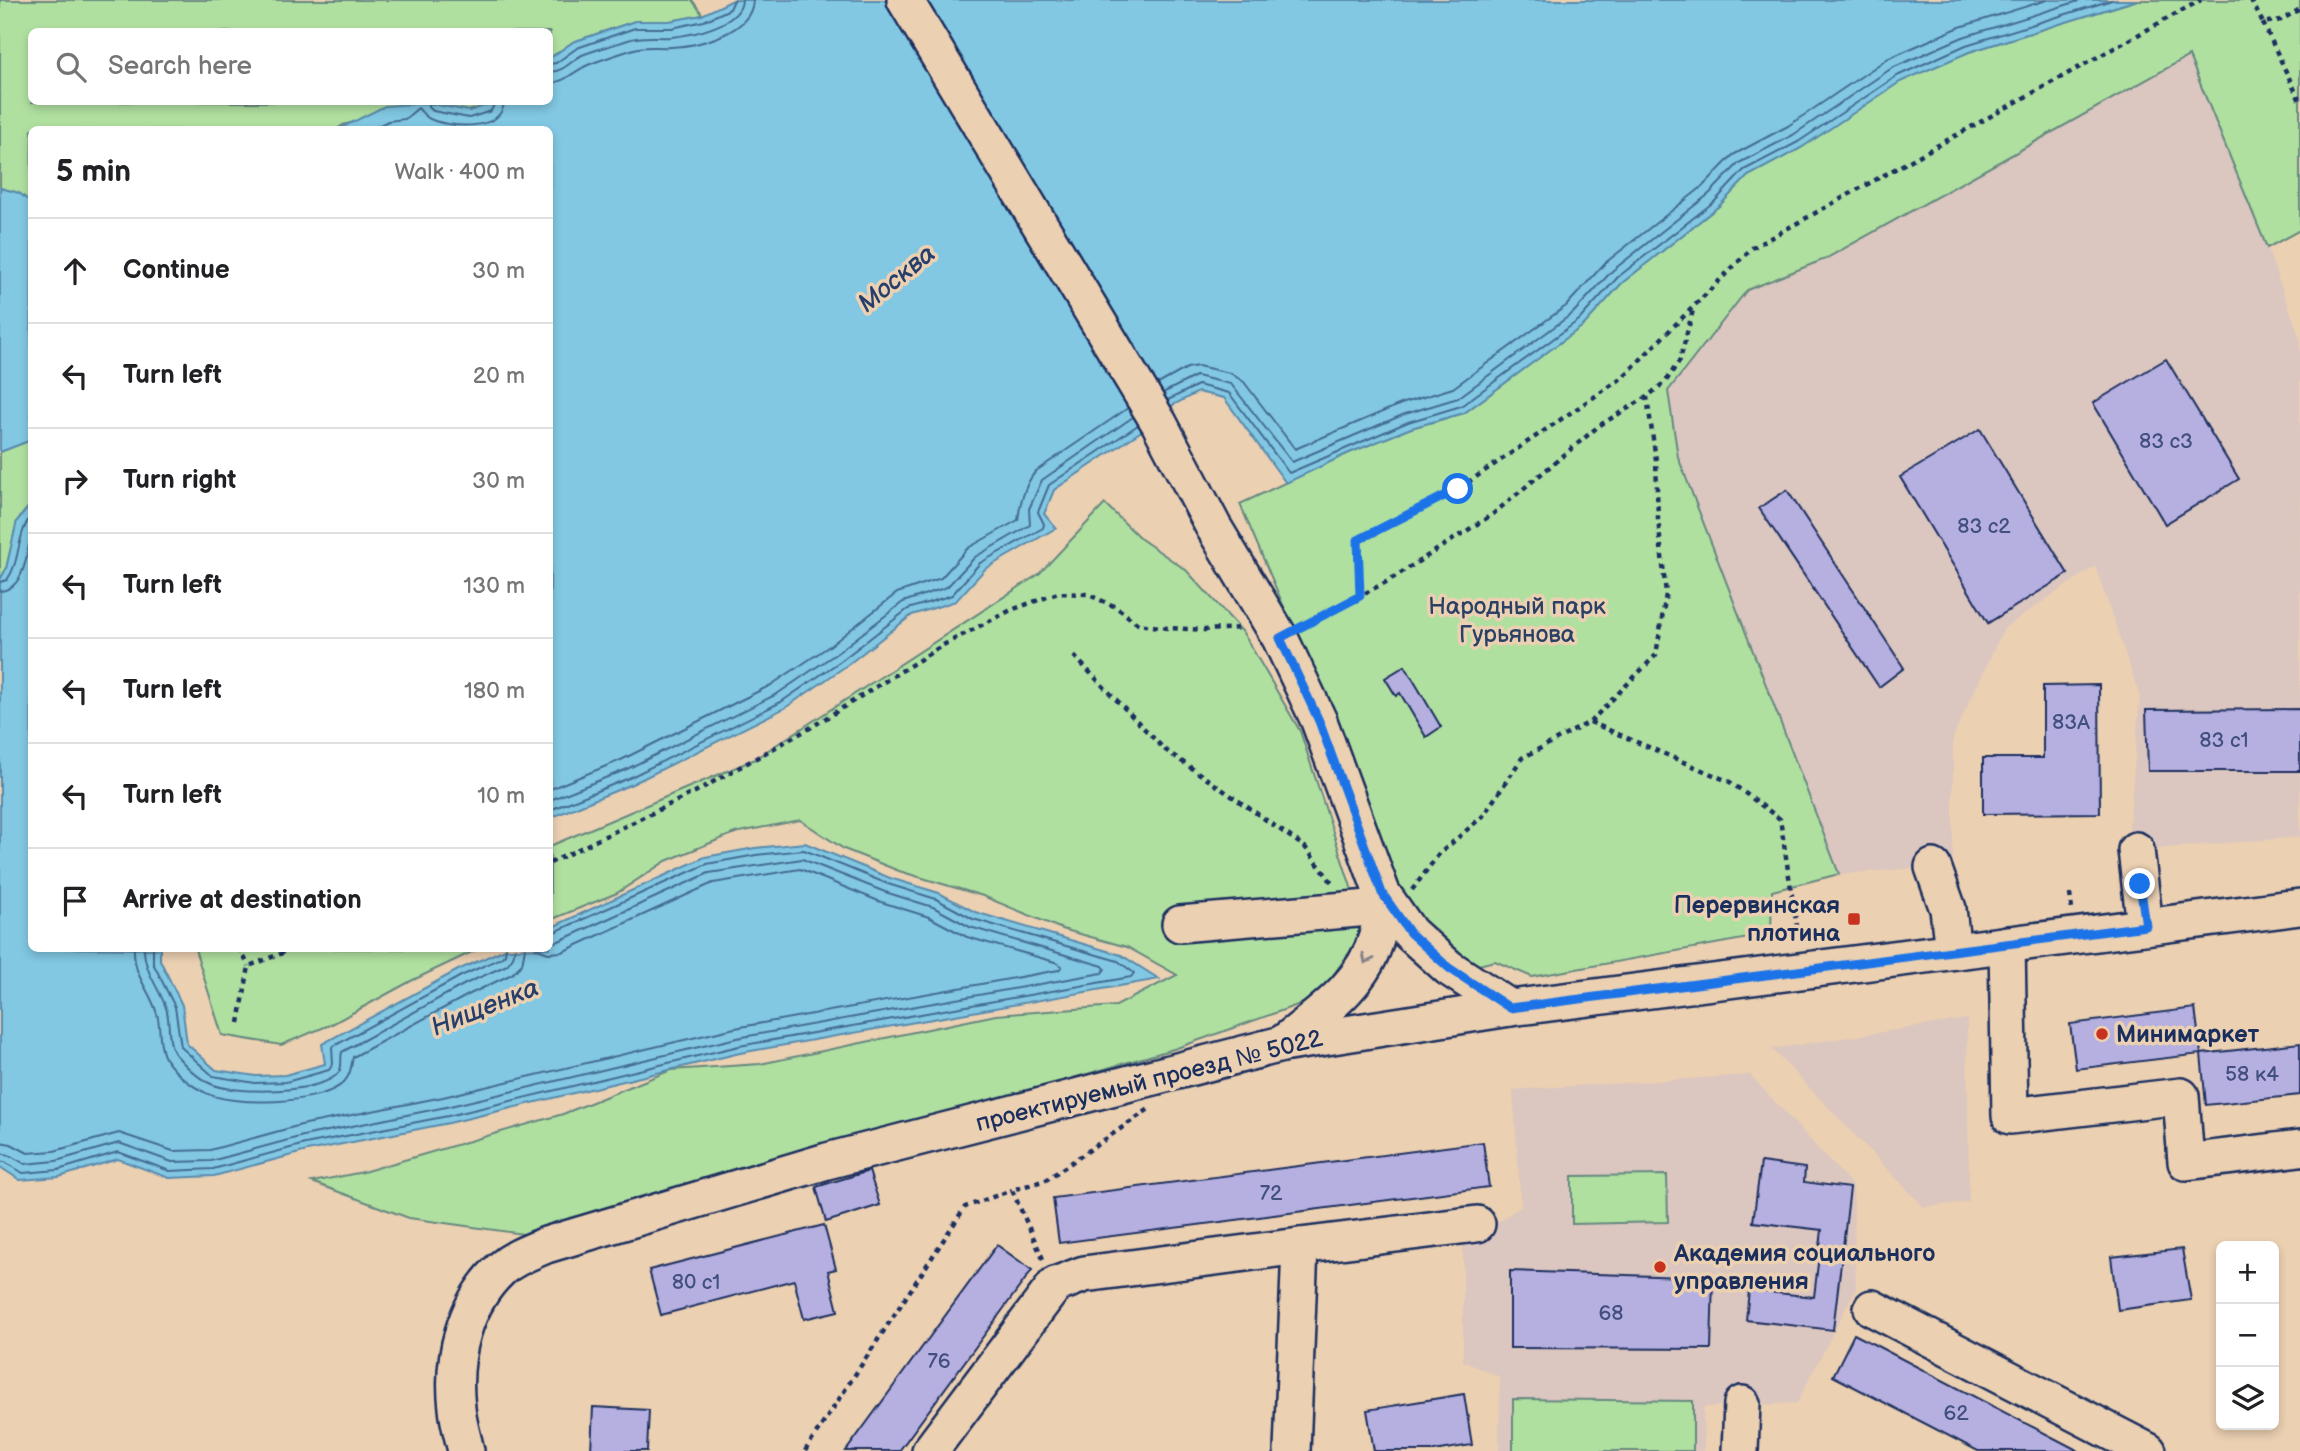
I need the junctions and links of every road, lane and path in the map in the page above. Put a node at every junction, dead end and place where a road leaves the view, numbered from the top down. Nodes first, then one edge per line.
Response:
1 (905, 0) edge
2 (2201, 0) edge
3 (2251, 0) edge
4 (2300, 9) edge
5 (2263, 23) junction
6 (2300, 101) edge
7 (1694, 307) junction
8 (1647, 397) junction
9 (1360, 596) junction
10 (1277, 632) junction
11 (1074, 656) dead end
12 (1590, 722) junction
13 (2136, 850) dead end
14 (553, 862) edge
15 (1933, 867) dead end
16 (1381, 901) junction
17 (2300, 907) edge
18 (1180, 924) dead end
19 (2146, 926) junction
20 (1797, 928) dead end
21 (2007, 944) junction
22 (1953, 951) junction
23 (241, 952) edge
24 (285, 952) edge
25 (250, 966) junction
26 (1510, 1008) junction
27 (239, 1023) dead end
28 (1282, 1044) junction
29 (1151, 1107) dead end
30 (2300, 1148) edge
31 (1012, 1190) junction
32 (1477, 1224) dead end
33 (1300, 1246) junction
34 (1055, 1285) junction
35 (1872, 1308) dead end
36 (1742, 1404) dead end
37 (466, 1451) edge
38 (805, 1451) edge
39 (930, 1451) edge
40 (1292, 1451) edge
41 (1740, 1451) edge
42 (2148, 1451) edge

1 - 10 street
2 - 7 path
3 - 5 path
4 - 5 path
5 - 6 path
7 - 8 path
7 - 9 path
8 - 9 path
8 - 12 path
9 - 10 path
10 - 14 path
10 - 16 street
11 - 16 path
12 - 16 path
12 - 20 path
13 - 19 street
15 - 22 street
16 - 18 street
16 - 26 street
16 -> 28 street
17 - 19 street, проектируемый проезд № 5022
19 - 21 street, проектируемый проезд № 5022
21 - 22 street, проектируемый проезд № 5022
21 - 30 street
22 - 26 street, проектируемый проезд № 5022
23 - 25 path
24 - 25 path
25 - 27 path
26 - 28 street, проектируемый проезд № 5022
28 - 37 street, проектируемый проезд № 5022
29 - 31 path
31 - 34 path
31 - 38 path
32 - 33 street
33 - 34 street
33 - 40 street
34 - 39 street
35 - 42 street
36 - 41 street

